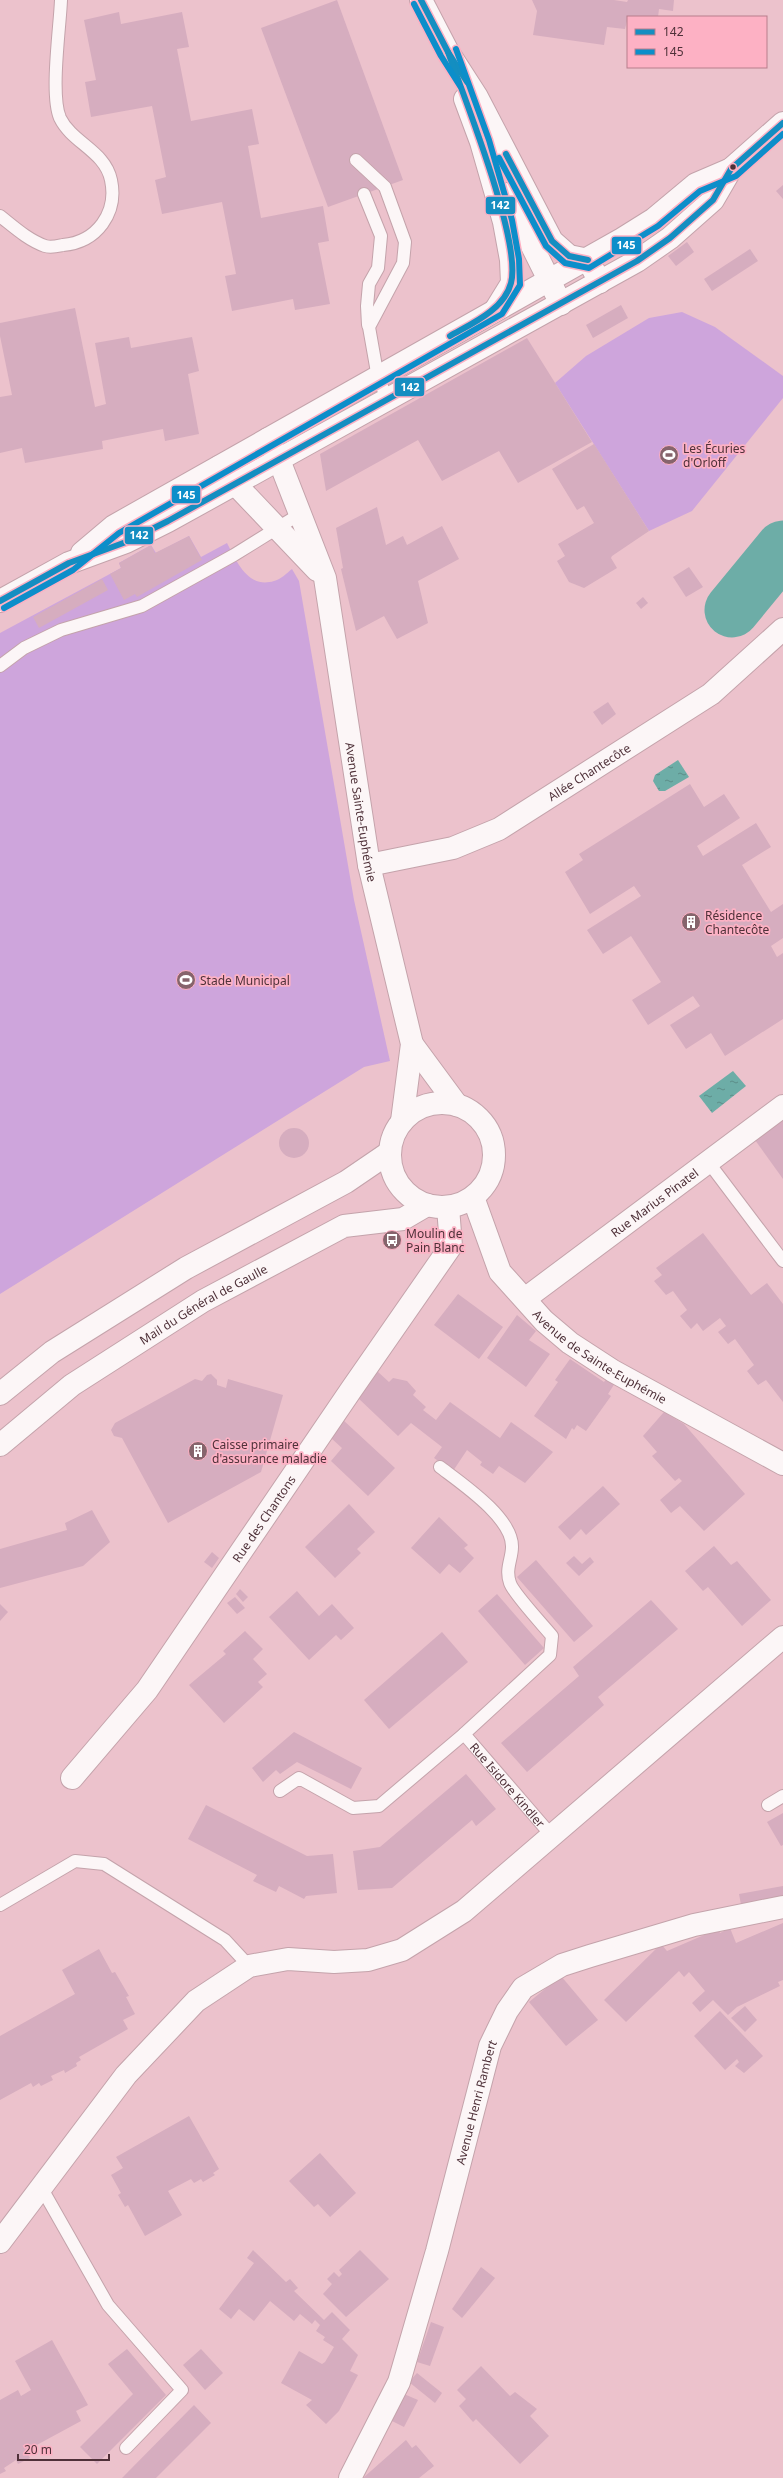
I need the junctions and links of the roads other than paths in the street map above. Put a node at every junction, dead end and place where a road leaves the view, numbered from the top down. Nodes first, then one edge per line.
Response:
1 (61, 0) edge
2 (421, 0) edge
3 (448, 52) junction
4 (783, 123) edge
5 (481, 142) junction
6 (356, 160) dead end
7 (731, 169) junction
8 (364, 194) dead end
9 (0, 216) edge
10 (588, 260) junction
11 (549, 282) junction
12 (600, 282) junction
13 (561, 304) junction
14 (496, 309) junction
15 (369, 327) junction
16 (378, 378) junction
17 (388, 400) junction
18 (268, 439) junction
19 (279, 460) junction
20 (219, 467) junction
21 (234, 485) junction
22 (300, 514) junction
23 (278, 529) junction
24 (70, 563) junction
25 (325, 578) junction
26 (0, 601) edge
27 (783, 629) edge
28 (0, 666) edge
29 (370, 865) junction
30 (412, 1044) junction
31 (457, 1105) junction
32 (783, 1106) edge
33 (402, 1121) junction
34 (390, 1152) junction
35 (709, 1163) junction
36 (474, 1197) junction
37 (438, 1206) junction
38 (783, 1261) edge
39 (526, 1298) junction
40 (0, 1394) edge
41 (0, 1446) edge
42 (783, 1464) edge
43 (440, 1467) dead end
44 (783, 1637) edge
45 (464, 1734) junction
46 (72, 1778) dead end
47 (280, 1791) dead end
48 (783, 1796) edge
49 (768, 1805) dead end
50 (552, 1836) junction
51 (0, 1905) edge
52 (783, 1907) edge
53 (249, 1966) junction
54 (41, 2187) junction
55 (0, 2242) edge
56 (126, 2448) dead end
57 (350, 2478) edge

1 - 9 lane
2 - 3 street
3 - 5 street
3 - 10 street
4 - 7 street
5 - 11 street
5 - 14 street
6 - 15 lane
7 - 10 street
7 - 12 street
8 - 15 lane
10 - 11 street
10 - 12 street
11 - 13 street
11 - 14 street
12 - 13 street
13 - 17 street
14 - 16 street
15 - 16 lane
16 - 17 lane
16 - 18 street
17 - 19 street
18 - 19 street, Avenue Sainte-Euphémie
18 - 20 street
19 - 21 street
19 - 22 street, Avenue Sainte-Euphémie
20 - 21 street
20 - 24 street
21 - 23 street
21 - 24 street
22 - 23 lane
22 - 25 street, Avenue Sainte-Euphémie
23 - 25 street
23 - 28 lane
24 - 26 street
25 - 29 street, Avenue Sainte-Euphémie
27 - 29 street, Allée Chantecôte
29 - 30 street, Avenue Sainte-Euphémie
30 - 31 street, Avenue Sainte-Euphémie
30 - 33 street, Avenue Sainte-Euphémie
31 - 33 street
31 - 36 street
32 - 35 street, Rue Marius Pinatel
33 - 34 street
34 - 37 street
34 - 40 street
35 - 38 lane
35 - 39 street, Rue Marius Pinatel
36 - 37 street
36 - 39 street, Avenue de Sainte-Euphémie
37 - 41 street, Mail du Général de Gaulle
37 - 46 street, Rue des Chantons
39 - 42 street, Avenue de Sainte-Euphémie
43 - 45 lane
44 - 50 street
45 - 47 lane
45 - 50 lane, Rue Isidore Kindler
48 - 49 lane
50 - 53 street
51 - 53 lane
52 - 57 street, Avenue Henri Rambert
53 - 54 street
54 - 55 street
54 - 56 lane

